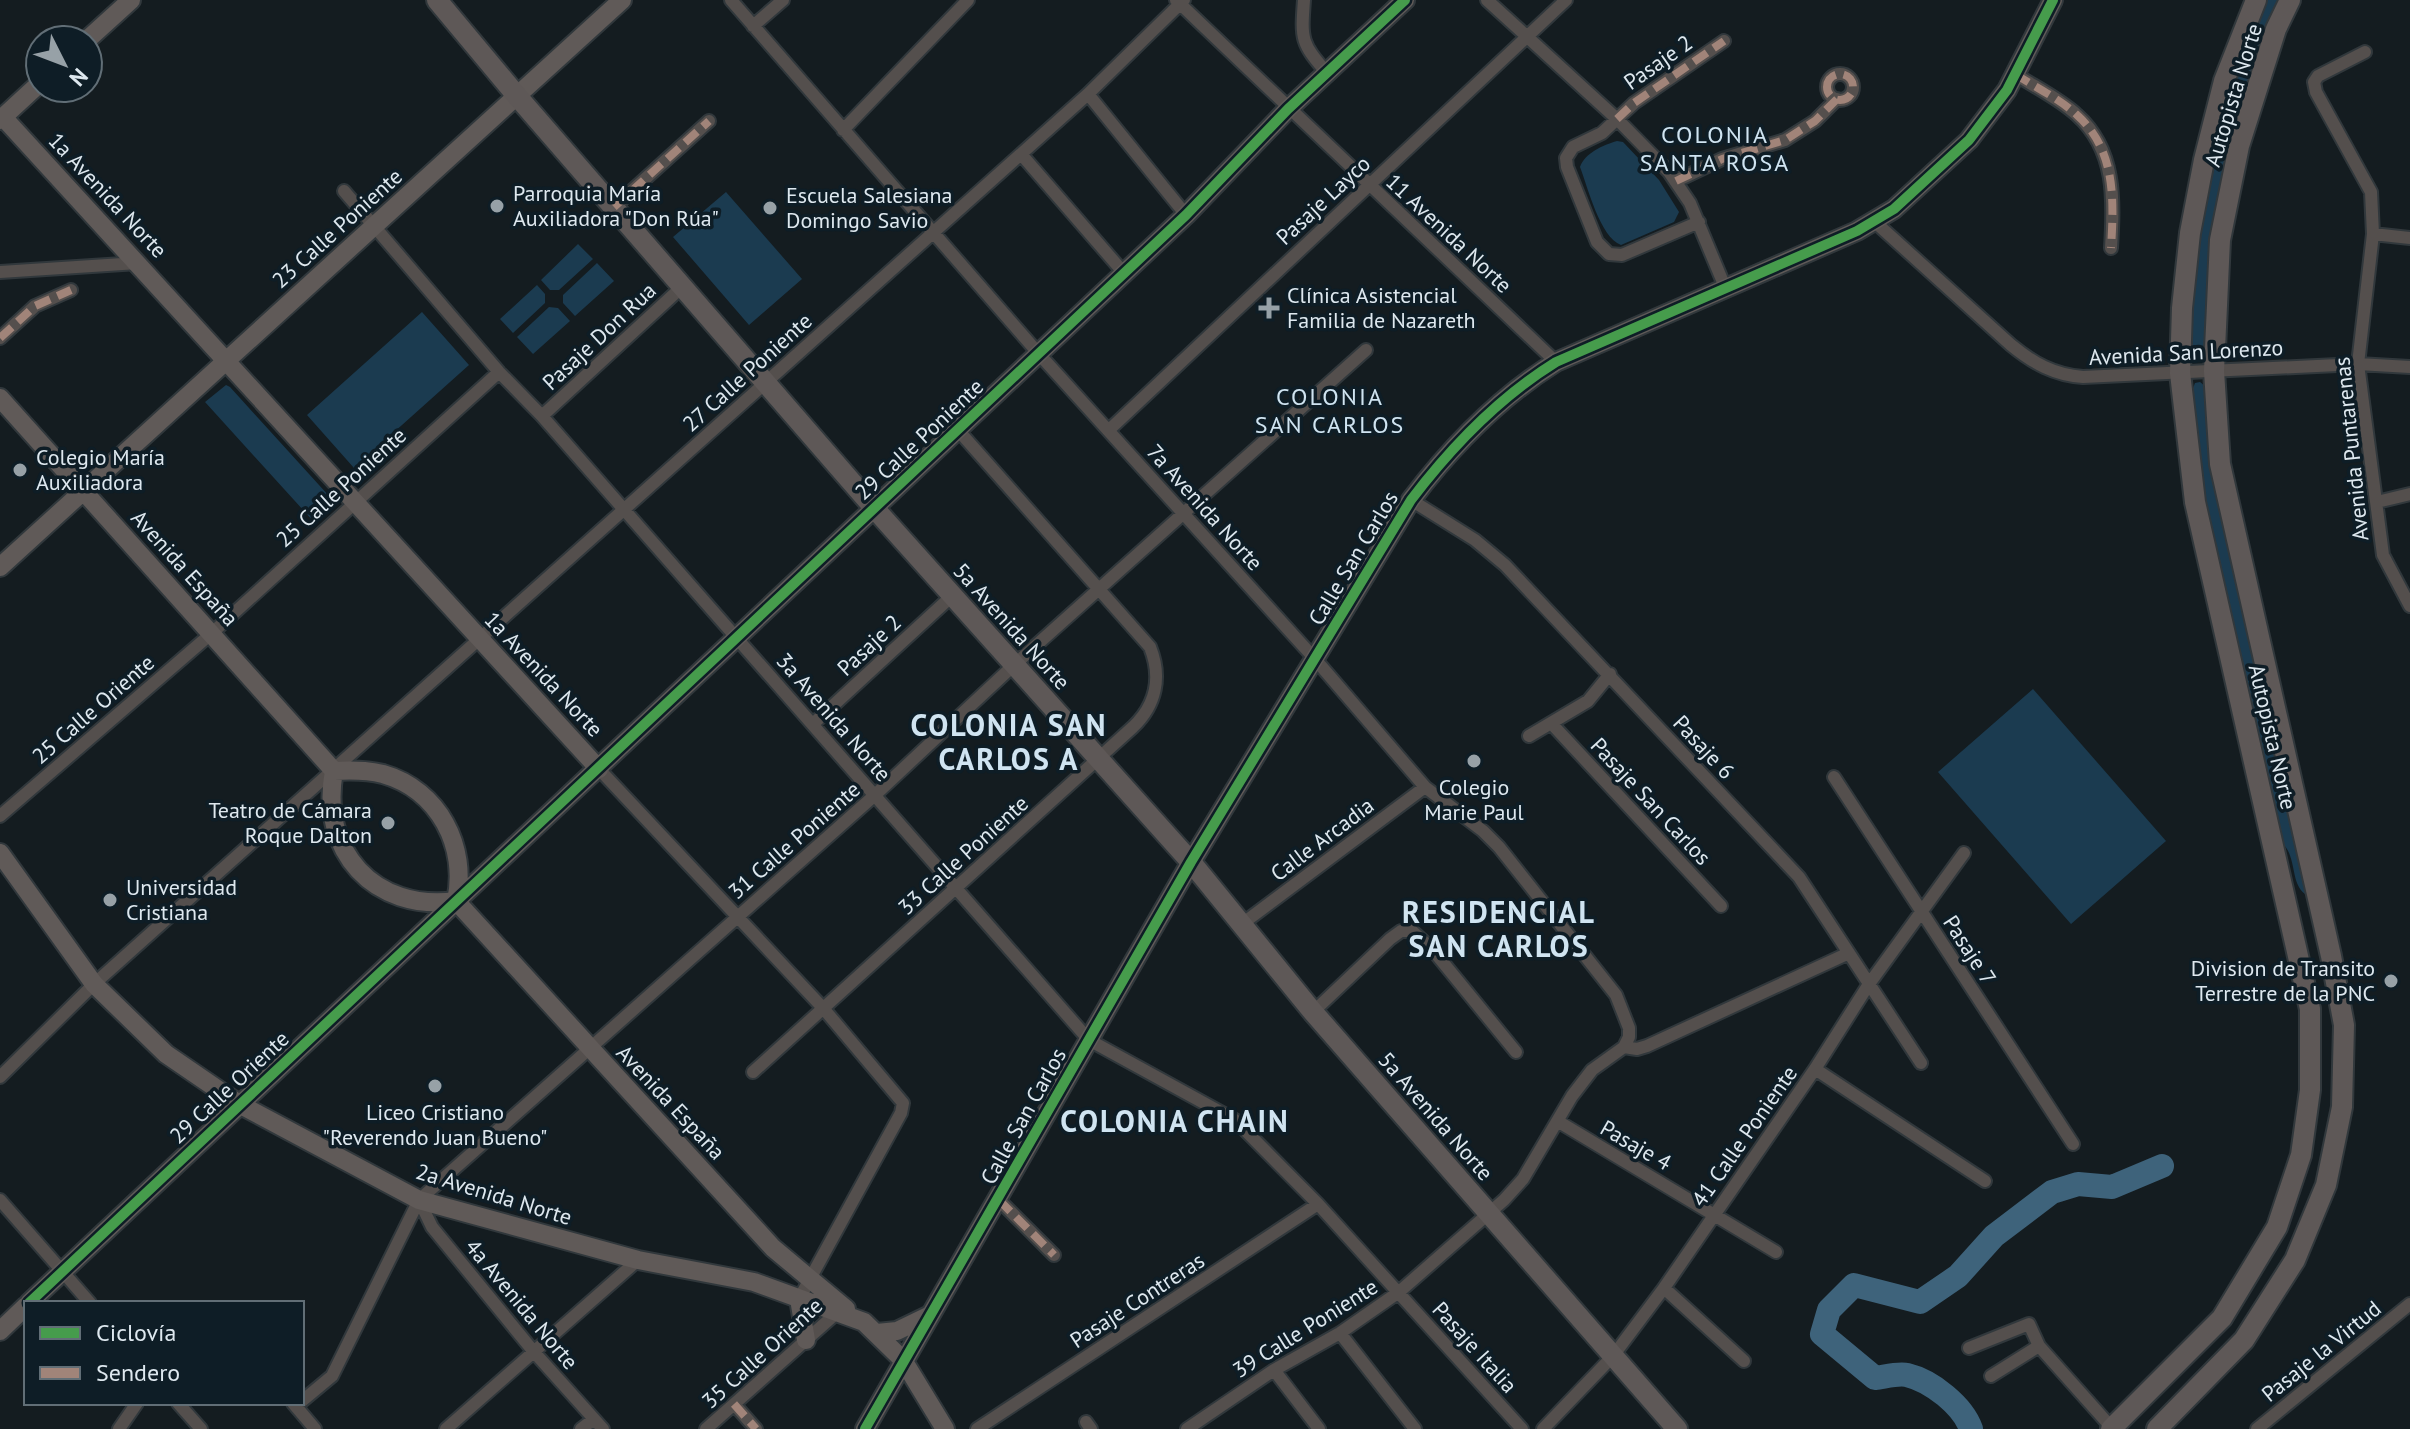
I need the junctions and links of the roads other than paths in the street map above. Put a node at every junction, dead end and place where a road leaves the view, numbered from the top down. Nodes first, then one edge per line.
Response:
1 (131, 0) edge
2 (437, 0) edge
3 (622, 0) edge
4 (731, 0) edge
5 (783, 0) edge
6 (968, 0) edge
7 (1304, 0) edge
8 (1405, 0) edge
9 (1487, 0) edge
10 (1566, 0) edge
11 (2053, 0) edge
12 (2256, 0) edge
13 (2290, 0) edge
14 (1180, 1) edge
15 (104, 25) edge
16 (753, 26) junction
17 (1528, 36) junction
18 (1724, 41) dead end
19 (2365, 52) dead end
20 (1327, 73) junction
21 (2015, 74) junction
22 (1088, 94) junction
23 (517, 96) junction
24 (24, 97) edge
25 (1837, 99) dead end
26 (1288, 109) junction
27 (1, 116) edge
28 (1617, 119) junction
29 (709, 121) dead end
30 (843, 130) junction
31 (1021, 154) junction
32 (1676, 181) junction
33 (1368, 185) junction
34 (344, 191) dead end
35 (614, 207) junction
36 (1186, 215) junction
37 (1699, 222) junction
38 (1875, 222) junction
39 (375, 226) junction
40 (932, 233) junction
41 (2373, 234) junction
42 (2410, 238) edge
43 (2111, 248) dead end
44 (138, 263) junction
45 (0, 272) edge
46 (1124, 273) junction
47 (683, 286) junction
48 (1725, 287) junction
49 (71, 290) dead end
50 (0, 338) edge
51 (1366, 350) dead end
52 (1039, 354) junction
53 (228, 360) junction
54 (1556, 362) junction
55 (2358, 364) junction
56 (2410, 367) edge
57 (2214, 371) junction
58 (499, 372) junction
59 (2180, 373) junction
60 (766, 382) junction
61 (0, 398) edge
62 (542, 416) junction
63 (1110, 429) junction
64 (958, 430) junction
65 (84, 492) junction
66 (2410, 494) edge
67 (1411, 500) junction
68 (2377, 502) junction
69 (353, 503) junction
70 (875, 509) junction
71 (624, 510) junction
72 (1182, 513) junction
73 (0, 567) edge
74 (1099, 588) junction
75 (953, 595) junction
76 (2410, 606) edge
77 (212, 633) junction
78 (737, 638) junction
79 (480, 639) junction
80 (1315, 659) junction
81 (1014, 665) junction
82 (1610, 674) junction
83 (1551, 723) junction
84 (813, 724) junction
85 (1529, 736) dead end
86 (1099, 758) junction
87 (599, 769) junction
88 (334, 771) junction
89 (1834, 777) dead end
90 (1425, 787) junction
91 (875, 795) junction
92 (0, 816) edge
93 (2273, 847) junction
94 (0, 853) edge
95 (1964, 853) dead end
96 (1191, 862) junction
97 (2314, 887) junction
98 (957, 888) junction
99 (456, 901) junction
100 (1721, 906) dead end
101 (1922, 913) junction
102 (736, 918) junction
103 (1242, 924) junction
104 (2329, 949) junction
105 (1849, 953) junction
106 (2298, 957) junction
107 (94, 984) junction
108 (1869, 984) junction
109 (823, 1008) junction
110 (1313, 1012) junction
111 (1089, 1040) junction
112 (1624, 1047) junction
113 (590, 1050) junction
114 (1516, 1052) dead end
115 (1921, 1063) dead end
116 (1815, 1069) junction
117 (753, 1072) dead end
118 (0, 1077) edge
119 (239, 1104) junction
120 (1559, 1122) junction
121 (2073, 1144) dead end
122 (1985, 1181) dead end
123 (419, 1200) junction
124 (999, 1200) junction
125 (1318, 1204) junction
126 (2, 1208) edge
127 (1488, 1212) junction
128 (1714, 1214) junction
129 (773, 1248) junction
130 (1776, 1252) dead end
131 (1054, 1255) dead end
132 (638, 1260) junction
133 (63, 1271) junction
134 (808, 1280) junction
135 (754, 1282) junction
136 (1664, 1288) junction
137 (1399, 1292) junction
138 (799, 1299) junction
139 (32, 1301) edge
140 (88, 1301) edge
141 (2410, 1304) edge
142 (24, 1309) edge
143 (841, 1309) junction
144 (930, 1314) junction
145 (871, 1328) junction
146 (0, 1331) edge
147 (1340, 1333) junction
148 (806, 1340) junction
149 (2039, 1346) junction
150 (1969, 1348) dead end
151 (534, 1352) junction
152 (1613, 1356) junction
153 (903, 1360) junction
154 (1744, 1361) dead end
155 (1274, 1370) junction
156 (1991, 1376) dead end
157 (304, 1398) edge
158 (734, 1404) junction
159 (136, 1405) edge
160 (180, 1405) edge
161 (299, 1405) edge
162 (594, 1419) junction
163 (119, 1429) edge
164 (201, 1429) edge
165 (315, 1429) edge
166 (446, 1429) edge
167 (581, 1429) edge
168 (603, 1429) edge
169 (706, 1429) edge
170 (756, 1429) edge
171 (865, 1429) edge
172 (945, 1429) edge
173 (977, 1429) edge
174 (1187, 1429) edge
175 (1319, 1429) edge
176 (1415, 1429) edge
177 (1522, 1429) edge
178 (1543, 1429) edge
179 (1677, 1429) edge
180 (2112, 1429) edge
181 (2157, 1429) edge
182 (2257, 1429) edge

1 - 15 street
2 - 23 main road, 5a Avenida Norte
3 - 23 street, 23 Calle Poniente
4 - 16 street, 7a Avenida Norte
5 - 16 street
6 - 30 street
7 - 20 street
8 - 20 street, 29 Calle Poniente
9 - 17 street
10 - 17 street, Pasaje Layco
11 - 21 street, Calle San Carlos
12 - 59 main road, Autopista Norte
13 - 57 main road, Autopista Norte
14 - 22 street, 27 Calle Poniente
14 - 26 street, 11 Avenida Norte
16 - 30 street, 7a Avenida Norte
17 - 28 street
17 - 33 street, Pasaje Layco
18 - 28 street, Pasaje 2
19 - 41 street, Avenida Puntarenas
20 - 26 street, 29 Calle Poniente
21 - 38 street, Calle San Carlos
21 - 43 street
22 - 31 street, 27 Calle Poniente
22 - 36 street
23 - 35 main road, 5a Avenida Norte
23 - 39 street, 23 Calle Poniente
24 - 27 street
25 - 32 street
26 - 33 street, 11 Avenida Norte
26 - 36 street, 29 Calle Poniente
27 - 44 street, 1a Avenida Norte
28 - 32 street
28 - 37 street, Pasaje 2
29 - 35 street
30 - 40 street, 7a Avenida Norte
31 - 40 street, 27 Calle Poniente
31 - 46 street
32 - 37 street
33 - 54 street, 11 Avenida Norte
33 - 63 street, Pasaje Layco
34 - 39 street, 3a Avenida Norte
35 - 47 main road, 5a Avenida Norte
36 - 46 street, 29 Calle Poniente
37 - 48 street
38 - 48 street, Calle San Carlos
38 - 59 street, Avenida San Lorenzo
39 - 53 street, 23 Calle Poniente
39 - 58 street, 3a Avenida Norte
40 - 52 street, 7a Avenida Norte
40 - 60 street, 27 Calle Poniente
41 - 42 street
41 - 55 street, Avenida Puntarenas
44 - 45 street
44 - 53 street, 1a Avenida Norte
46 - 52 street, 29 Calle Poniente
47 - 60 main road, 5a Avenida Norte
47 - 62 street, Pasaje Don Rua
48 - 54 street, Calle San Carlos
49 - 50 street
51 - 72 street, 31 Calle Poniente
52 - 63 street, 7a Avenida Norte
52 - 64 street, 29 Calle Poniente
53 - 65 street, 23 Calle Poniente
53 - 69 street, 1a Avenida Norte
54 - 67 street, Calle San Carlos
55 - 56 street, Avenida San Lorenzo
55 - 57 street, Avenida San Lorenzo
55 - 68 street, Avenida Puntarenas
57 - 59 street, Avenida San Lorenzo
57 - 97 main road, Autopista Norte
58 - 62 street, 3a Avenida Norte
58 - 69 street, 25 Calle Poniente
59 - 93 main road, Autopista Norte
60 - 70 main road, 5a Avenida Norte
60 - 71 street, 27 Calle Poniente
61 - 65 street, Avenida España
62 - 71 street, 3a Avenida Norte
63 - 72 street, 7a Avenida Norte
64 - 70 street, 29 Calle Poniente
64 - 74 street, 33 Calle Poniente
65 - 73 street, 23 Calle Poniente
65 - 77 street, Avenida España
66 - 68 street
67 - 80 street, Calle San Carlos
67 - 82 street, Pasaje 6
68 - 76 street, Avenida Puntarenas
69 - 77 street, 25 Calle Poniente
69 - 79 street, 1a Avenida Norte
70 - 75 main road, 5a Avenida Norte
70 - 78 street, 29 Calle Poniente
71 - 78 street, 3a Avenida Norte
71 - 79 street, 27 Calle Poniente
72 - 74 street, 31 Calle Poniente
72 - 80 street, 7a Avenida Norte
74 - 81 street, 31 Calle Poniente
74 - 86 street, 33 Calle Poniente
75 - 81 main road, 5a Avenida Norte
75 - 84 street, Pasaje 2
77 - 88 street, Avenida España
77 - 92 street, 25 Calle Oriente
78 - 84 street, 3a Avenida Norte
78 - 87 street, 29 Calle Poniente
79 - 87 street, 1a Avenida Norte
79 - 88 street, 27 Calle Poniente
80 - 90 street, 7a Avenida Norte
80 - 96 street, Calle San Carlos
81 - 86 main road, 5a Avenida Norte
81 - 91 street, 31 Calle Poniente
82 - 83 street
82 - 105 street, Pasaje 6
83 - 85 street
83 - 100 street, Pasaje San Carlos
84 - 91 street, 3a Avenida Norte
86 - 96 main road, 5a Avenida Norte
86 - 98 street, 33 Calle Poniente
87 - 99 street, 29 Calle Poniente
87 - 102 street, 1a Avenida Norte
88 - 99 street
88 - 99 street
88 - 107 street, 27 Calle Poniente
89 - 101 street, Pasaje 7
90 - 103 street, Calle Arcadia
90 - 112 street, 7a Avenida Norte
91 - 98 street, 3a Avenida Norte
91 - 102 street, 31 Calle Poniente
93 - 97 main road
93 - 106 main road, Autopista Norte
94 - 107 street, 2a Avenida Norte
95 - 101 street, 41 Calle Poniente
96 - 103 main road, 5a Avenida Norte
96 - 111 street, Calle San Carlos
97 - 104 main road, Autopista Norte
98 - 109 street, 33 Calle Poniente
98 - 111 street, 3a Avenida Norte
99 - 113 street, Avenida España
99 - 119 street, 29 Calle Oriente
101 - 108 street, 41 Calle Poniente
101 - 121 street, Pasaje 7
102 - 109 street, 1a Avenida Norte
102 - 113 street, 31 Calle Poniente
103 - 110 main road, 5a Avenida Norte
104 - 106 main road
104 - 181 main road, Autopista Norte
105 - 108 street, Pasaje 6
105 - 112 street, 39 Calle Poniente
106 - 180 main road, Autopista Norte
107 - 118 street, 27 Calle Poniente
107 - 119 street, 2a Avenida Norte
108 - 115 street, Pasaje 6
108 - 116 street, 41 Calle Poniente
109 - 117 street, 33 Calle Poniente
109 - 134 street, 1a Avenida Norte
110 - 114 street
110 - 127 main road, 5a Avenida Norte
111 - 124 street, Calle San Carlos
111 - 125 street, 3a Avenida Norte
112 - 120 street, 39 Calle Poniente
113 - 123 street, 31 Calle Poniente
113 - 129 street, Avenida España
116 - 122 street
116 - 128 street, 41 Calle Poniente
119 - 123 street, 2a Avenida Norte
119 - 133 street, 29 Calle Oriente
120 - 127 street, 39 Calle Poniente
120 - 128 street, Pasaje 4
123 - 132 street, 2a Avenida Norte
123 - 151 street, 4a Avenida Norte
123 - 157 street, 31 Calle Poniente
124 - 131 street
124 - 144 street, Calle San Carlos
125 - 137 street, 3a Avenida Norte
125 - 173 street, Pasaje Contreras
126 - 133 street
127 - 137 street, 39 Calle Poniente
127 - 152 main road, 5a Avenida Norte
128 - 130 street, Pasaje 4
128 - 136 street, 41 Calle Poniente
129 - 134 street, Avenida España
129 - 135 street
132 - 135 street, 2a Avenida Norte
132 - 151 street
133 - 139 street, 29 Calle Oriente
133 - 140 street
134 - 138 street, 1a Avenida Norte
134 - 143 street, Avenida España
135 - 138 street, 2a Avenida Norte
136 - 152 street, 41 Calle Poniente
136 - 154 street
137 - 147 street, 39 Calle Poniente
137 - 177 street, Pasaje Italia
138 - 143 street, 2a Avenida Norte
138 - 148 street
141 - 182 street, Pasaje la Virtud
142 - 146 street, 29 Calle Oriente
143 - 145 street, Avenida España
143 - 148 street, 35 Calle Oriente
144 - 145 street
144 - 153 street, Calle San Carlos
145 - 153 street
147 - 155 street, 39 Calle Poniente
147 - 176 street
148 - 158 street, 35 Calle Oriente
149 - 150 street
149 - 156 street
149 - 180 street
151 - 162 street, 4a Avenida Norte
151 - 166 street
152 - 178 street, 41 Calle Poniente
152 - 179 main road, 5a Avenida Norte
153 - 171 street, Calle San Carlos
153 - 172 street
155 - 174 street, 39 Calle Poniente
155 - 175 street
158 - 169 street, 35 Calle Oriente
158 - 170 street
159 - 163 street
160 - 164 street
161 - 165 street
162 - 167 street
162 - 168 street, 4a Avenida Norte

